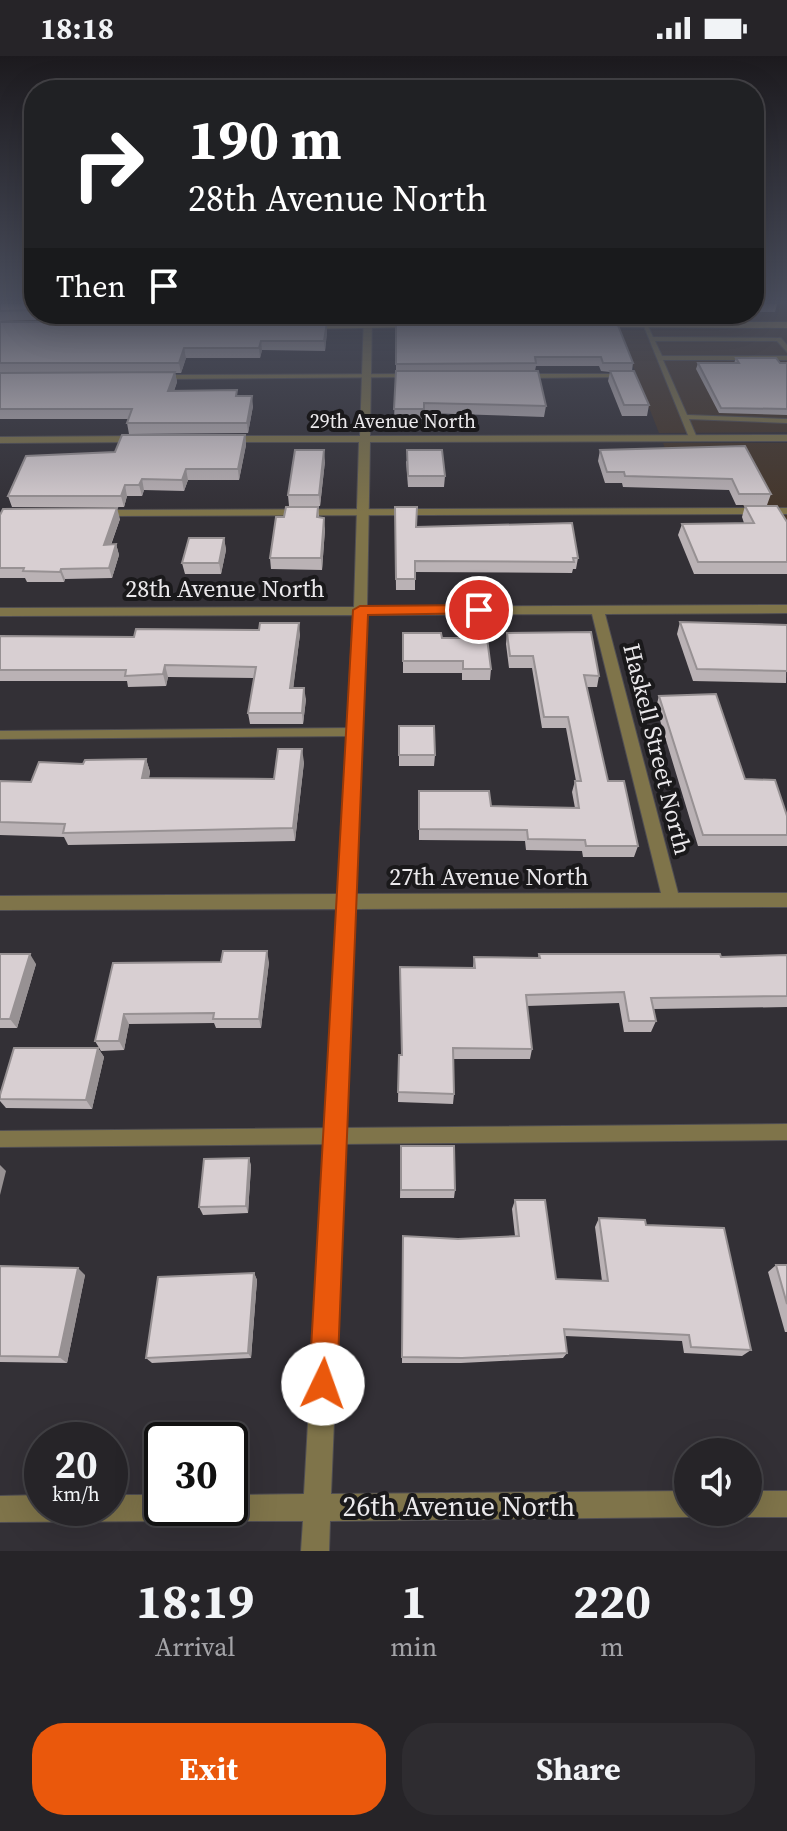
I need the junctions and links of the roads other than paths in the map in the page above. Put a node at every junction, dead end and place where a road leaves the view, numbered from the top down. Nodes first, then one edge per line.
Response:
1 (369, 373) edge
2 (665, 373) edge
3 (369, 376) junction
4 (415, 376) edge
5 (508, 376) edge
6 (632, 376) edge
7 (154, 377) edge
8 (684, 417) junction
9 (787, 421) edge
10 (693, 438) junction
11 (158, 439) edge
12 (206, 439) edge
13 (364, 439) junction
14 (0, 440) edge
15 (785, 441) edge
16 (787, 511) edge
17 (362, 512) junction
18 (95, 513) edge
19 (597, 609) junction
20 (787, 609) edge
21 (360, 610) junction
22 (0, 612) edge
23 (355, 732) junction
24 (0, 735) edge
25 (671, 900) junction
26 (787, 900) edge
27 (347, 901) junction
28 (0, 903) edge
29 (787, 1132) edge
30 (335, 1137) junction
31 (0, 1139) edge
32 (674, 1504) edge
33 (762, 1504) edge
34 (787, 1504) edge
35 (317, 1507) junction
36 (144, 1508) edge
37 (248, 1508) edge
38 (0, 1509) edge
39 (315, 1551) edge

1 - 3 street
2 - 8 lane
3 - 4 lane
3 - 7 lane
3 - 13 street
5 - 6 lane
8 - 9 lane
8 - 10 lane
10 - 13 street, 29th Avenue North
10 - 15 street, 29th Avenue North
11 - 14 street
12 - 13 street, 29th Avenue North
13 - 17 street
16 - 17 lane
17 - 18 lane
17 - 21 street
19 - 20 street, 28th Avenue North
19 - 21 street, 28th Avenue North
19 - 25 street, Haskell Street North
21 - 22 street, 28th Avenue North
21 - 23 street
23 - 24 lane
23 - 27 street
25 - 26 street, 27th Avenue North
25 - 27 street, 27th Avenue North
27 - 28 street, 27th Avenue North
27 - 30 street
29 - 30 lane
30 - 31 lane
30 - 35 street
32 - 35 street, 26th Avenue North
33 - 34 street
35 - 37 street, 26th Avenue North
35 - 39 street
36 - 38 street

